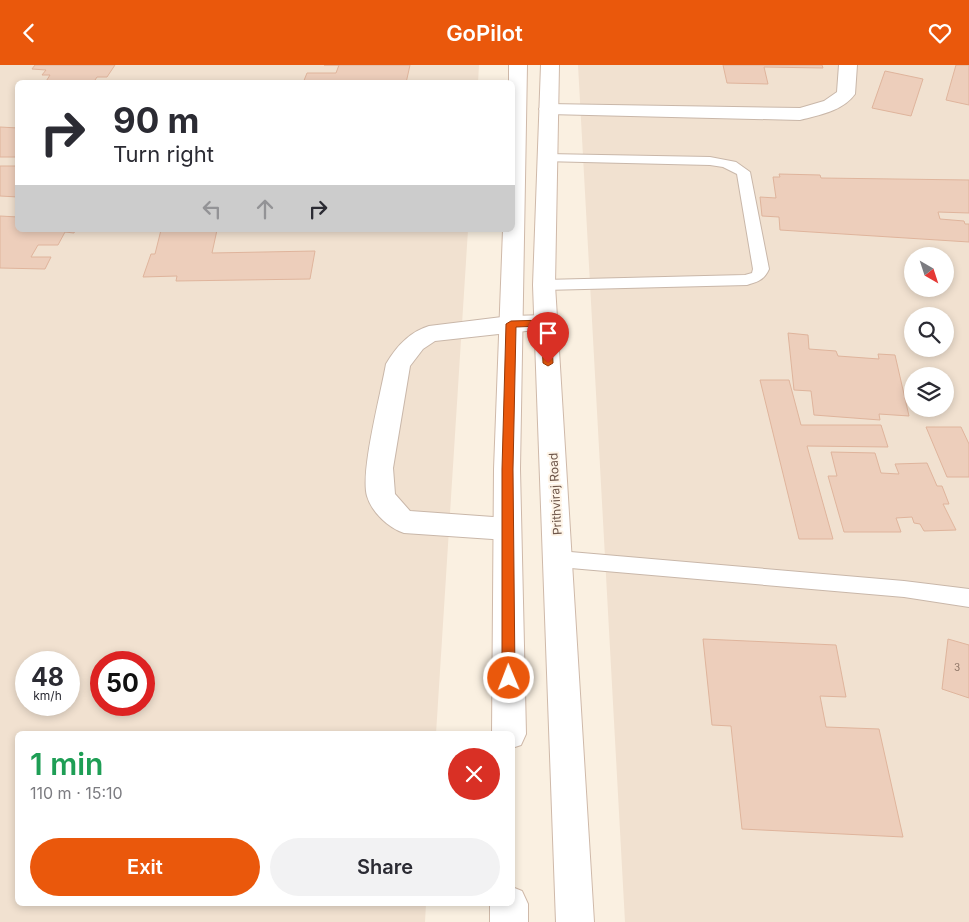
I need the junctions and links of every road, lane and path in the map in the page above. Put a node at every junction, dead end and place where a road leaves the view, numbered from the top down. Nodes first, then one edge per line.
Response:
1 (518, 65) edge
2 (550, 65) edge
3 (848, 65) edge
4 (548, 109) junction
5 (515, 127) edge
6 (547, 159) junction
7 (513, 232) edge
8 (544, 285) junction
9 (546, 323) junction
10 (511, 324) junction
11 (507, 529) junction
12 (559, 559) junction
13 (969, 598) edge
14 (509, 731) edge
15 (509, 906) edge
16 (509, 922) edge
17 (575, 922) edge

1 - 5 main road
2 - 4 main road, Prithviraj Road
3 - 4 main road
4 - 6 main road, Prithviraj Road
6 - 8 main road, Prithviraj Road
6 - 8 lane
7 - 10 main road
8 - 9 main road, Prithviraj Road
9 - 10 main road
9 - 12 main road, Prithviraj Road
10 - 11 main road
10 - 11 main road
11 - 14 main road
12 - 13 lane
12 - 17 main road, Prithviraj Road
15 - 16 main road

